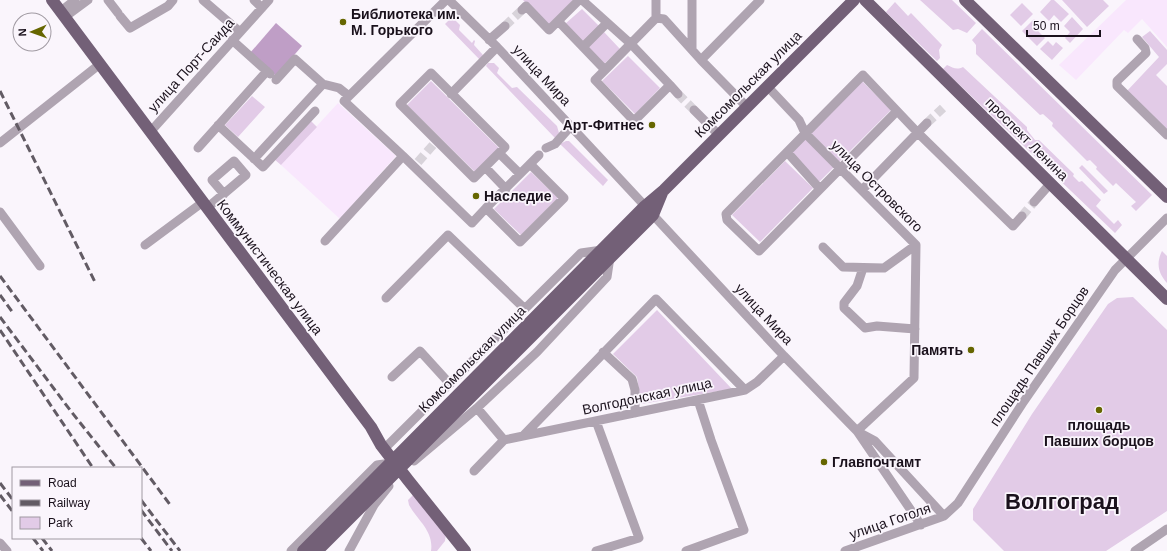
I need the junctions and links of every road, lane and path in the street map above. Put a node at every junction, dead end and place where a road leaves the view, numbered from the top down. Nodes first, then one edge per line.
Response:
1 (52, 0) edge
2 (75, 0) edge
3 (88, 0) edge
4 (108, 0) edge
5 (173, 0) edge
6 (203, 0) edge
7 (254, 0) edge
8 (269, 0) edge
9 (446, 0) edge
10 (449, 0) edge
11 (581, 0) edge
12 (656, 0) edge
13 (692, 0) edge
14 (760, 0) edge
15 (854, 0) edge
16 (865, 0) edge
17 (965, 0) edge
18 (522, 6) edge
19 (262, 8) junction
20 (63, 14) junction
21 (656, 18) junction
22 (558, 21) junction
23 (607, 23) junction
24 (505, 26) tunnel mouth
25 (240, 32) junction
26 (1137, 39) dead end
27 (232, 40) junction
28 (490, 40) junction
29 (631, 44) junction
30 (497, 47) junction
31 (583, 47) junction
32 (692, 50) junction
33 (701, 60) junction
34 (100, 64) junction
35 (605, 70) junction
36 (267, 71) junction
37 (323, 84) junction
38 (670, 85) junction
39 (767, 86) junction
40 (451, 94) junction
41 (678, 94) tunnel mouth
42 (348, 96) junction
43 (747, 107) junction
44 (694, 110) tunnel mouth
45 (315, 111) dead end
46 (897, 111) junction
47 (927, 123) tunnel mouth
48 (218, 125) junction
49 (571, 126) junction
50 (151, 131) junction
51 (805, 133) junction
52 (918, 133) junction
53 (719, 135) junction
54 (1167, 135) edge
55 (0, 143) edge
56 (198, 148) dead end
57 (546, 148) dead end
58 (787, 152) junction
59 (499, 153) junction
60 (539, 155) dead end
61 (403, 156) junction
62 (254, 159) junction
63 (530, 164) junction
64 (485, 167) junction
65 (841, 168) junction
66 (520, 174) junction
67 (1050, 184) junction
68 (506, 188) junction
69 (820, 189) junction
70 (862, 190) junction
71 (224, 194) dead end
72 (1167, 196) edge
73 (1034, 202) tunnel mouth
74 (205, 205) junction
75 (486, 208) junction
76 (649, 211) junction
77 (0, 212) edge
78 (1022, 216) tunnel mouth
79 (1167, 218) edge
80 (325, 241) dead end
81 (916, 244) junction
82 (146, 245) dead end
83 (823, 247) dead end
84 (606, 253) junction
85 (1126, 258) junction
86 (40, 266) dead end
87 (863, 268) junction
88 (585, 274) junction
89 (386, 298) dead end
90 (1167, 299) edge
91 (525, 309) junction
92 (915, 329) junction
93 (603, 352) junction
94 (784, 356) junction
95 (392, 378) dead end
96 (450, 384) junction
97 (745, 390) junction
98 (698, 400) junction
99 (476, 408) junction
100 (635, 413) junction
101 (596, 421) junction
102 (857, 431) junction
103 (523, 436) junction
104 (504, 440) junction
105 (383, 447) junction
106 (377, 465) junction
107 (399, 468) junction
108 (474, 471) dead end
109 (944, 516) junction
110 (921, 525) junction
111 (311, 531) junction
112 (1165, 533) edge
113 (0, 543) edge
114 (351, 548) edge
115 (7, 551) edge
116 (291, 551) edge
117 (303, 551) edge
118 (316, 551) edge
119 (344, 551) edge
120 (465, 551) edge
121 (596, 551) edge
122 (686, 551) edge
123 (845, 551) edge
124 (1135, 551) edge

1 - 20 main road, Коммунистическая улица
2 - 20 street
3 - 20 street
4 - 5 street
6 - 25 street
7 - 19 street
8 - 19 street, улица Порт-Саида
9 - 42 street
10 - 28 street, улица Мира
11 - 22 street
11 - 23 street
12 - 21 street
13 - 32 street
14 - 33 street
15 - 39 main road, Комсомольская улица
16 - 67 main road, проспект Ленина
17 - 72 main road
18 - 22 street
19 - 25 street, улица Порт-Саида
20 - 34 main road, Коммунистическая улица
21 - 29 street
21 - 32 street
22 - 31 street
23 - 29 street
23 - 31 street
24 - 28 street
25 - 27 street, улица Порт-Саида
26 - 54 street
27 - 36 street
27 - 50 street, улица Порт-Саида
28 - 30 street, улица Мира
29 - 35 street
29 - 38 street
30 - 40 street
30 - 49 street, улица Мира
31 - 35 street
32 - 33 street
33 - 43 street
34 - 50 main road, Коммунистическая улица
34 - 55 street
35 - 38 street
36 - 37 street
36 - 48 street
37 - 42 street
37 - 62 street
38 - 41 street
39 - 43 main road, Комсомольская улица
39 - 51 street, улица Островского
40 - 59 street
40 - 64 street
42 - 61 street
43 - 53 main road, Комсомольская улица
44 - 53 street
45 - 62 street
46 - 51 street
46 - 52 street
46 - 65 street
47 - 52 street
48 - 56 street
48 - 62 street
49 - 57 street
49 - 76 street, улица Мира
50 - 74 main road, Коммунистическая улица
51 - 58 street
51 - 65 street, улица Островского
52 - 70 street
52 - 78 street
53 - 76 main road, Комсомольская улица
58 - 69 street
58 - 69 street
59 - 64 street
59 - 66 street
60 - 63 street
61 - 75 street
61 - 80 street
63 - 66 street
63 - 75 street
64 - 68 street
65 - 69 street
65 - 70 street, улица Островского
66 - 68 street
67 - 73 street
67 - 85 main road, проспект Ленина
68 - 75 street
70 - 81 street, улица Островского
71 - 74 street
74 - 82 street
74 - 105 main road, Коммунистическая улица
76 - 84 main road, Комсомольская улица
76 - 94 street, улица Мира
77 - 86 street
79 - 85 street, площадь Павших Борцов
81 - 87 street
81 - 92 street, улица Островского
83 - 87 street
84 - 88 main road, Комсомольская улица
84 - 91 street
84 - 99 street
85 - 90 main road, проспект Ленина
85 - 109 street, площадь Павших Борцов
87 - 92 street
88 - 117 main road, Комсомольская улица
88 - 118 main road, Комсомольская улица
89 - 91 street
91 - 96 street
92 - 102 street, улица Островского
93 - 97 street
93 - 100 street
93 - 103 street
94 - 97 street, Волгодонская улица
94 - 102 street, улица Мира
95 - 96 street
96 - 105 street
97 - 98 street, Волгодонская улица
98 - 100 street, Волгодонская улица
98 - 122 street
99 - 104 street
99 - 107 street
100 - 101 street, Волгодонская улица
101 - 103 street, Волгодонская улица
101 - 121 street
102 - 109 street, улица Мира
102 - 110 street, улица Мира
103 - 104 street, Волгодонская улица
104 - 108 street
105 - 106 street
105 - 107 main road, Коммунистическая улица
106 - 107 street
106 - 111 street
107 - 114 street
107 - 120 main road, Коммунистическая улица
109 - 110 street, улица Гоголя
110 - 123 street, улица Гоголя
111 - 116 street
111 - 118 street
112 - 124 street
113 - 115 street
114 - 119 street

